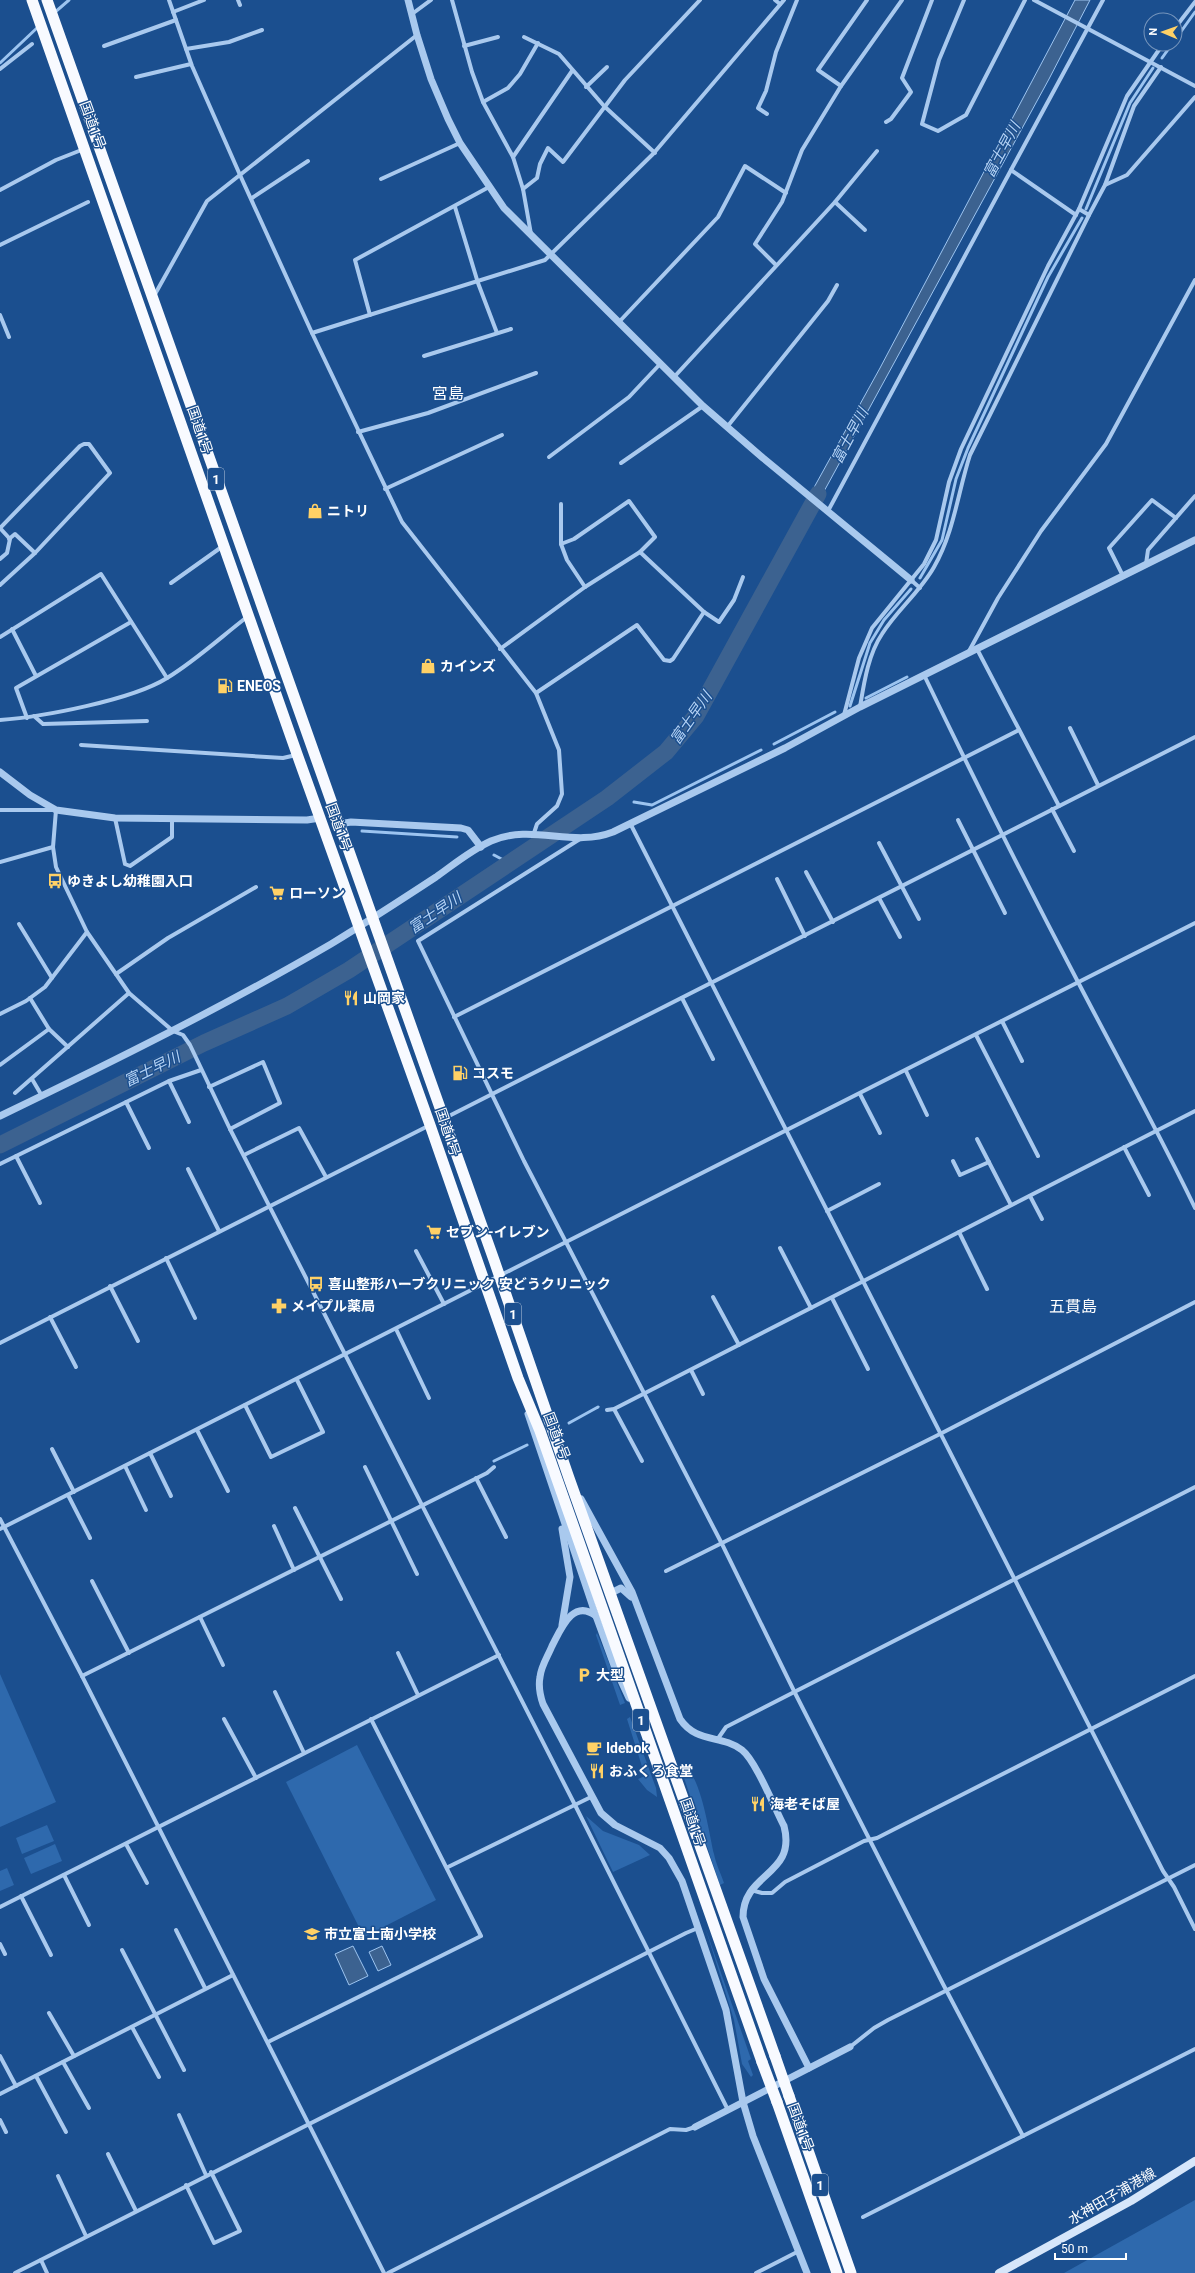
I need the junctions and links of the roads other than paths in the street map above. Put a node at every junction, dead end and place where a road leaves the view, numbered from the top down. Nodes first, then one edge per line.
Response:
1 (32, 0) edge
2 (169, 0) edge
3 (204, 0) edge
4 (238, 0) edge
5 (408, 0) edge
6 (431, 0) edge
7 (453, 0) edge
8 (700, 0) edge
9 (775, 0) edge
10 (784, 0) edge
11 (797, 0) edge
12 (867, 0) edge
13 (902, 0) edge
14 (932, 0) edge
15 (964, 0) edge
16 (1025, 0) edge
17 (1034, 0) edge
18 (1103, 0) edge
19 (1195, 2) edge
20 (48, 4) edge
21 (780, 4) junction
22 (240, 5) dead end
23 (173, 12) junction
24 (412, 14) junction
25 (1183, 18) edge
26 (176, 20) junction
27 (1087, 27) junction
28 (262, 30) dead end
29 (417, 35) junction
30 (498, 37) dead end
31 (524, 37) dead end
32 (538, 43) junction
33 (32, 44) dead end
34 (104, 46) dead end
35 (464, 46) junction
36 (186, 49) junction
37 (1157, 52) edge
38 (1150, 61) junction
39 (191, 64) junction
40 (607, 67) dead end
41 (1161, 67) junction
42 (0, 69) edge
43 (572, 71) junction
44 (136, 77) dead end
45 (841, 86) junction
46 (1195, 86) edge
47 (586, 87) junction
48 (1195, 97) edge
49 (483, 102) junction
50 (604, 106) junction
51 (767, 114) dead end
52 (886, 122) dead end
53 (460, 143) junction
54 (85, 149) junction
55 (877, 152) dead end
56 (655, 153) junction
57 (513, 157) junction
58 (308, 161) dead end
59 (1011, 170) junction
60 (240, 175) junction
61 (381, 179) dead end
62 (1105, 185) junction
63 (489, 187) junction
64 (523, 189) junction
65 (0, 190) edge
66 (786, 193) junction
67 (252, 198) junction
68 (88, 202) dead end
69 (834, 202) junction
70 (455, 207) junction
71 (1079, 209) junction
72 (1076, 215) junction
73 (1089, 215) junction
74 (865, 230) dead end
75 (532, 236) junction
76 (0, 245) edge
77 (552, 255) junction
78 (776, 265) junction
79 (1195, 280) edge
80 (478, 283) junction
81 (837, 285) dead end
82 (152, 298) junction
83 (0, 315) edge
84 (370, 315) junction
85 (619, 322) junction
86 (511, 329) dead end
87 (312, 333) junction
88 (497, 333) junction
89 (9, 337) dead end
90 (424, 356) dead end
91 (661, 363) junction
92 (536, 373) dead end
93 (674, 376) junction
94 (703, 406) junction
95 (727, 427) junction
96 (358, 432) junction
97 (502, 435) dead end
98 (549, 457) dead end
99 (621, 463) dead end
100 (385, 489) junction
101 (1195, 496) edge
102 (560, 504) dead end
103 (827, 510) junction
104 (1176, 518) junction
105 (9, 538) junction
106 (1195, 540) edge
107 (561, 544) junction
108 (224, 545) junction
109 (640, 552) junction
110 (35, 553) junction
111 (0, 559) edge
112 (1146, 565) junction
113 (1123, 576) junction
114 (742, 577) dead end
115 (911, 580) junction
116 (171, 583) dead end
117 (0, 585) edge
118 (586, 587) junction
119 (920, 588) junction
120 (704, 612) junction
121 (249, 616) junction
122 (131, 622) junction
123 (12, 629) junction
124 (0, 637) edge
125 (500, 649) junction
126 (977, 649) junction
127 (967, 655) junction
128 (36, 676) junction
129 (925, 677) junction
130 (167, 678) junction
131 (536, 693) junction
132 (860, 707) junction
133 (34, 716) junction
134 (844, 716) junction
135 (27, 718) junction
136 (0, 720) edge
137 (147, 721) dead end
138 (1070, 728) dead end
139 (1019, 730) junction
140 (1195, 737) edge
141 (81, 745) dead end
142 (297, 754) junction
143 (964, 758) junction
144 (0, 772) edge
145 (1098, 785) junction
146 (1059, 806) junction
147 (1052, 809) junction
148 (0, 810) edge
149 (56, 810) junction
150 (115, 818) junction
151 (320, 818) junction
152 (172, 820) junction
153 (958, 820) dead end
154 (630, 823) junction
155 (339, 824) junction
156 (534, 830) junction
157 (1004, 835) junction
158 (580, 838) junction
159 (879, 843) dead end
160 (52, 847) junction
161 (481, 847) junction
162 (974, 851) junction
163 (1074, 851) dead end
164 (0, 862) edge
165 (806, 872) dead end
166 (777, 879) dead end
167 (256, 886) dead end
168 (903, 886) junction
169 (879, 898) junction
170 (672, 907) junction
171 (1004, 913) dead end
172 (373, 919) junction
173 (919, 919) dead end
174 (833, 922) junction
175 (1195, 923) edge
176 (19, 924) dead end
177 (358, 927) junction
178 (87, 932) junction
179 (805, 936) junction
180 (900, 936) dead end
181 (116, 974) junction
182 (52, 978) junction
183 (1078, 982) junction
184 (712, 983) junction
185 (129, 993) junction
186 (30, 998) junction
187 (682, 998) junction
188 (0, 1014) edge
189 (454, 1017) junction
190 (1002, 1021) junction
191 (48, 1029) junction
192 (173, 1031) junction
193 (976, 1035) junction
194 (68, 1047) junction
195 (713, 1059) dead end
196 (1022, 1061) dead end
197 (0, 1065) edge
198 (202, 1070) junction
199 (906, 1071) junction
200 (32, 1079) junction
201 (168, 1081) junction
202 (209, 1087) junction
203 (14, 1093) dead end
204 (860, 1094) junction
205 (492, 1095) junction
206 (42, 1096) junction
207 (126, 1102) junction
208 (1195, 1111) edge
209 (927, 1115) dead end
210 (0, 1116) edge
211 (443, 1119) junction
212 (189, 1122) dead end
213 (430, 1125) junction
214 (230, 1129) junction
215 (1158, 1130) junction
216 (786, 1132) junction
217 (880, 1133) dead end
218 (977, 1139) dead end
219 (1124, 1147) junction
220 (149, 1148) dead end
221 (244, 1155) junction
222 (16, 1156) junction
223 (1038, 1156) dead end
224 (953, 1161) dead end
225 (989, 1162) junction
226 (0, 1164) edge
227 (188, 1169) dead end
228 (326, 1177) junction
229 (879, 1184) dead end
230 (1149, 1195) dead end
231 (1030, 1196) junction
232 (40, 1203) dead end
233 (270, 1205) junction
234 (1011, 1205) junction
235 (1195, 1208) edge
236 (827, 1211) junction
237 (1042, 1218) dead end
238 (219, 1231) junction
239 (959, 1232) junction
240 (567, 1244) junction
241 (780, 1248) dead end
242 (416, 1251) dead end
243 (166, 1258) junction
244 (500, 1275) junction
245 (863, 1282) junction
246 (484, 1283) junction
247 (110, 1286) junction
248 (987, 1289) dead end
249 (713, 1297) dead end
250 (832, 1298) junction
251 (1195, 1302) edge
252 (444, 1304) junction
253 (811, 1308) junction
254 (50, 1317) junction
255 (195, 1318) dead end
256 (396, 1329) junction
257 (138, 1341) dead end
258 (0, 1343) edge
259 (739, 1345) junction
260 (345, 1354) junction
261 (76, 1367) dead end
262 (868, 1369) dead end
263 (691, 1370) junction
264 (518, 1378) junction
265 (297, 1380) junction
266 (643, 1394) junction
267 (703, 1394) dead end
268 (429, 1398) dead end
269 (245, 1405) junction
270 (614, 1409) junction
271 (607, 1410) dead end
272 (197, 1430) junction
273 (940, 1434) junction
274 (52, 1449) dead end
275 (150, 1453) junction
276 (642, 1461) dead end
277 (125, 1466) junction
278 (365, 1467) dead end
279 (494, 1467) dead end
280 (476, 1478) junction
281 (569, 1478) junction
282 (1195, 1488) edge
283 (228, 1491) dead end
284 (74, 1492) junction
285 (554, 1494) junction
286 (68, 1495) junction
287 (171, 1496) dead end
288 (422, 1504) junction
289 (295, 1508) dead end
290 (146, 1510) dead end
291 (0, 1519) edge
292 (391, 1520) junction
293 (274, 1526) dead end
294 (2, 1528) edge
295 (506, 1537) dead end
296 (90, 1538) dead end
297 (722, 1544) junction
298 (319, 1557) junction
299 (294, 1570) junction
300 (666, 1571) dead end
301 (417, 1574) dead end
302 (1015, 1580) junction
303 (92, 1581) dead end
304 (611, 1593) junction
305 (341, 1599) dead end
306 (637, 1606) junction
307 (596, 1616) junction
308 (200, 1618) junction
309 (562, 1627) junction
310 (129, 1653) junction
311 (398, 1653) dead end
312 (499, 1655) junction
313 (223, 1665) dead end
314 (82, 1676) junction
315 (1195, 1676) edge
316 (275, 1692) dead end
317 (795, 1693) junction
318 (418, 1695) junction
319 (224, 1719) dead end
320 (371, 1719) junction
321 (1091, 1730) junction
322 (645, 1731) junction
323 (717, 1740) junction
324 (304, 1753) junction
325 (256, 1778) junction
326 (591, 1797) junction
327 (575, 1805) junction
328 (158, 1827) junction
329 (870, 1839) junction
330 (126, 1844) junction
331 (1195, 1865) edge
332 (448, 1868) junction
333 (64, 1875) junction
334 (1168, 1879) junction
335 (147, 1883) dead end
336 (750, 1890) junction
337 (21, 1896) junction
338 (0, 1907) edge
339 (89, 1925) dead end
340 (698, 1928) junction
341 (1195, 1929) edge
342 (176, 1930) dead end
343 (0, 1944) edge
344 (122, 1950) dead end
345 (648, 1952) junction
346 (5, 1954) dead end
347 (51, 1955) dead end
348 (233, 1975) junction
349 (204, 1988) junction
350 (947, 1991) junction
351 (49, 2013) dead end
352 (155, 2014) junction
353 (132, 2026) junction
354 (268, 2042) junction
355 (850, 2047) joint
356 (1195, 2049) edge
357 (0, 2056) edge
358 (74, 2056) junction
359 (64, 2062) junction
360 (809, 2068) junction
361 (184, 2070) dead end
362 (36, 2076) junction
363 (159, 2077) dead end
364 (16, 2086) junction
365 (0, 2094) edge
366 (743, 2102) junction
367 (89, 2108) dead end
368 (728, 2110) junction
369 (179, 2115) dead end
370 (0, 2120) edge
371 (309, 2124) junction
372 (695, 2127) joint
373 (6, 2132) dead end
374 (66, 2132) dead end
375 (1023, 2136) junction
376 (108, 2154) dead end
377 (1195, 2161) edge
378 (211, 2172) junction
379 (206, 2175) junction
380 (58, 2176) dead end
381 (186, 2185) junction
382 (136, 2211) junction
383 (863, 2217) dead end
384 (86, 2236) junction
385 (799, 2251) junction
386 (41, 2260) junction
387 (14, 2273) edge
388 (47, 2273) edge
389 (384, 2273) edge
390 (388, 2273) edge
391 (756, 2273) edge
392 (807, 2273) edge
393 (837, 2273) edge
394 (852, 2273) edge
395 (999, 2273) edge

1 - 54 highway, 国道1号 / 1
2 - 23 street
3 - 23 street
4 - 22 street
5 - 24 street
6 - 24 street
7 - 35 street
8 - 50 street
9 - 21 street
10 - 21 street
11 - 51 street
12 - 45 street
13 - 45 street
14 - 52 street
15 - 16 street
17 - 27 street
18 - 27 street
19 - 25 street
20 - 82 highway, 国道1号 / 1
21 - 56 street
23 - 26 street
24 - 29 street
26 - 34 street
26 - 36 street
27 - 38 street
27 - 59 street
28 - 36 street
29 - 53 street
29 - 60 street
30 - 35 street
31 - 32 street
32 - 43 street
32 - 49 street
33 - 42 street
35 - 49 street
36 - 39 street
37 - 38 street
38 - 41 street
38 - 71 street
39 - 44 street
39 - 60 street
40 - 47 street
41 - 46 street
41 - 62 street
43 - 47 street
43 - 57 street
45 - 66 street
47 - 50 street
48 - 62 street
49 - 57 street
50 - 56 street
50 - 64 street
53 - 61 street
53 - 63 street
54 - 65 street
54 - 108 highway, 国道1号 / 1
55 - 69 street
56 - 77 street
57 - 64 street
58 - 67 street
59 - 72 street
59 - 103 street
60 - 67 street
60 - 82 street
62 - 73 street
63 - 70 street
63 - 75 street
64 - 75 street
66 - 78 street
66 - 85 street
67 - 87 street
68 - 76 street
69 - 74 street
69 - 78 street
70 - 80 street
70 - 84 street
71 - 72 street
71 - 73 street
72 - 115 street
73 - 119 street
75 - 77 street
77 - 80 street
77 - 85 street
78 - 93 street
79 - 127 street
80 - 84 street
80 - 88 street
81 - 95 street
82 - 155 highway, 国道1号 / 1
83 - 89 street
84 - 87 street
85 - 91 street
86 - 88 street
87 - 96 street
88 - 90 street
91 - 93 street
91 - 98 street
92 - 96 street
93 - 94 street
94 - 95 street
94 - 99 street
95 - 103 street
96 - 100 street
97 - 100 street
100 - 125 street
101 - 104 street
102 - 107 street
103 - 115 street
104 - 112 street
104 - 113 street
105 - 110 street
105 - 110 street
105 - 111 street
106 - 112 street
107 - 109 street
107 - 118 street
108 - 116 street
108 - 121 highway, 国道1号 / 1
109 - 118 street
109 - 120 street
110 - 117 street
112 - 113 street
113 - 126 street
114 - 120 street
115 - 119 street
115 - 134 street
118 - 125 street
119 - 132 street
120 - 131 street
121 - 130 street
121 - 142 highway, 国道1号 / 1
122 - 123 street
122 - 128 street
122 - 130 street
123 - 124 street
123 - 128 street
125 - 131 street
126 - 127 street
126 - 139 street
127 - 129 street
128 - 135 street
129 - 132 street
129 - 143 street
130 - 133 street
131 - 156 street
132 - 134 street
133 - 135 street
133 - 137 street
134 - 154 street
135 - 136 street
138 - 145 street
139 - 143 street
139 - 146 street
140 - 145 street
141 - 142 street
142 - 151 highway, 国道1号 / 1
143 - 157 street
143 - 170 street
144 - 149 street
145 - 146 street
146 - 147 street
147 - 157 street
147 - 163 street
148 - 149 street
149 - 150 street
149 - 160 street
150 - 152 street
150 - 152 street
151 - 152 street
151 - 177 highway, 国道1号 / 1
153 - 162 street
154 - 158 street
154 - 170 street
155 - 161 street
155 - 172 highway, 国道1号 / 1
156 - 158 street
156 - 161 street
157 - 162 street
157 - 183 street
158 - 189 street
159 - 168 street
160 - 164 street
160 - 178 street
161 - 172 street
162 - 168 street
162 - 171 street
165 - 174 street
166 - 179 street
167 - 181 street
168 - 169 street
168 - 173 street
169 - 174 street
169 - 180 street
170 - 184 street
170 - 189 street
172 - 177 street
172 - 211 highway, 国道1号 / 1
174 - 179 street
175 - 183 street
176 - 182 street
177 - 192 street
177 - 213 highway, 国道1号 / 1
178 - 181 street
178 - 182 street
179 - 184 street
181 - 185 street
182 - 186 street
183 - 190 street
183 - 215 street
184 - 187 street
184 - 216 street
185 - 192 street
185 - 194 street
186 - 188 street
186 - 191 street
187 - 195 street
187 - 205 street
189 - 205 street
190 - 193 street
190 - 196 street
191 - 194 street
191 - 197 street
192 - 198 street
192 - 206 street
193 - 199 street
193 - 223 street
194 - 200 street
198 - 201 street
198 - 202 street
199 - 204 street
199 - 209 street
200 - 203 street
200 - 206 street
201 - 207 street
201 - 212 street
202 - 214 street
202 - 214 street
204 - 216 street
204 - 217 street
205 - 211 street
205 - 240 street
206 - 210 street
207 - 220 street
207 - 222 street
208 - 215 street
211 - 244 highway, 国道1号 / 1
213 - 228 street
213 - 246 highway, 国道1号 / 1
214 - 221 street
215 - 219 street
215 - 235 street
216 - 236 street
216 - 240 street
218 - 225 street
219 - 230 street
219 - 231 street
221 - 228 street
221 - 233 street
222 - 226 street
222 - 232 street
224 - 225 street
225 - 234 street
227 - 238 street
228 - 233 street
229 - 236 street
231 - 234 street
231 - 237 street
233 - 238 street
233 - 260 street
234 - 239 street
236 - 245 street
238 - 243 street
239 - 245 street
239 - 248 street
240 - 244 street
240 - 266 street
241 - 253 street
242 - 252 street
243 - 247 street
243 - 255 street
244 - 246 street
244 - 281 highway, 国道1号 / 1
245 - 250 street
245 - 273 street
246 - 252 street
246 - 264 highway, 国道1号 / 1
247 - 254 street
247 - 257 street
249 - 259 street
250 - 253 street
250 - 262 street
251 - 273 street
252 - 256 street
253 - 259 street
254 - 258 street
254 - 261 street
256 - 260 street
256 - 268 street
259 - 263 street
260 - 265 street
260 - 288 street
263 - 266 street
263 - 267 street
264 - 285 street
264 - 322 highway, 国道1号 / 1
265 - 269 street
265 - 269 street
266 - 270 street
266 - 297 street
269 - 272 street
270 - 271 street
270 - 276 street
272 - 275 street
272 - 283 street
273 - 297 street
273 - 302 street
274 - 284 street
275 - 277 street
275 - 287 street
277 - 284 street
277 - 290 street
278 - 292 street
279 - 280 street
280 - 288 street
280 - 295 street
281 - 304 highway, 国道1号 / 1
281 - 306 street
282 - 302 street
284 - 286 street
285 - 307 street
285 - 309 street
286 - 294 street
286 - 296 street
288 - 292 street
288 - 312 street
289 - 298 street
291 - 294 street
292 - 298 street
292 - 301 street
293 - 299 street
294 - 314 street
297 - 300 street
297 - 317 street
298 - 299 street
298 - 305 street
299 - 308 street
302 - 317 street
302 - 321 street
303 - 310 street
304 - 306 street
304 - 394 highway, 国道1号 / 1, bridge
306 - 323 street
307 - 309 street
307 - 322 street
308 - 310 street
308 - 313 street
309 - 326 street
310 - 314 street
311 - 318 street
312 - 318 street
312 - 327 street
314 - 328 street
315 - 321 street
316 - 324 street
317 - 323 street
317 - 329 street
318 - 320 street
319 - 325 street
320 - 324 street
320 - 332 street
321 - 329 street
321 - 334 street
322 - 393 highway, 国道1号 / 1, bridge
323 - 336 street
324 - 325 street
325 - 328 street
326 - 327 street
326 - 340 street
327 - 332 street
327 - 345 street
328 - 330 street
328 - 348 street
329 - 336 street
329 - 350 street
330 - 333 street
330 - 335 street
331 - 334 street
332 - 354 street
333 - 337 street
333 - 339 street
334 - 341 street
334 - 350 street
336 - 360 street
337 - 338 street
337 - 347 street
340 - 345 street
340 - 366 street
342 - 349 street
343 - 346 street
344 - 352 street
345 - 368 street
345 - 371 street
348 - 349 street
348 - 354 street
349 - 352 street
350 - 355 street
350 - 375 street
351 - 358 street
352 - 353 street
352 - 361 street
353 - 358 street
353 - 363 street
354 - 371 street
355 - 360 street
356 - 375 street
357 - 364 street
358 - 359 street
359 - 362 street
359 - 367 street
360 - 366 street
362 - 364 street
362 - 374 street
364 - 365 street
366 - 368 street
366 - 385 street
368 - 372 street
369 - 379 street
370 - 373 street
371 - 378 street
371 - 389 street
372 - 390 street
375 - 383 street
376 - 382 street
377 - 395 main road, 水神田子浦港線
378 - 379 street
378 - 381 street
379 - 381 street
380 - 384 street
381 - 382 street
382 - 384 street
384 - 386 street
385 - 391 street
385 - 392 street
386 - 387 street
386 - 388 street

